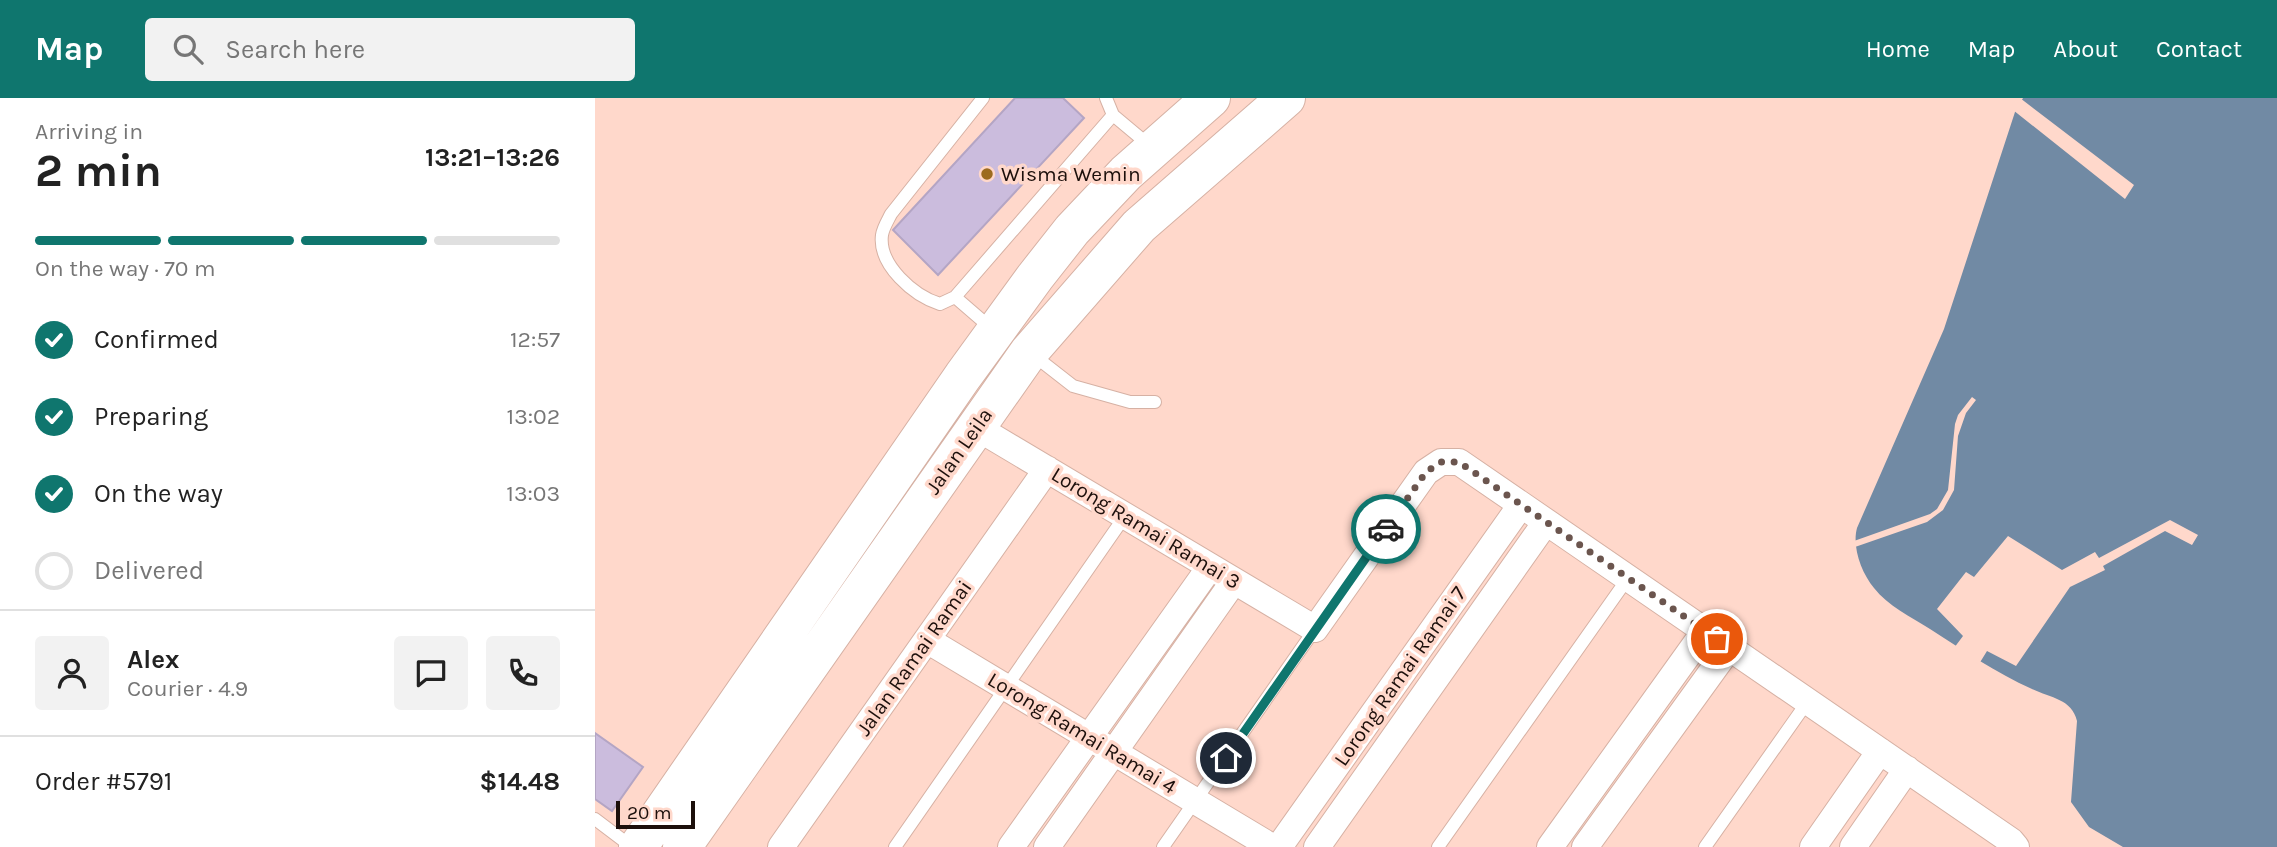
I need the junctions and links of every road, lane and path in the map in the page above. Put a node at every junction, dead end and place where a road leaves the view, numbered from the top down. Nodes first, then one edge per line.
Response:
1 (983, 98) edge
2 (1106, 98) edge
3 (1211, 98) edge
4 (1286, 98) edge
5 (1113, 115) junction
6 (1153, 148) junction
7 (955, 297) junction
8 (995, 332) junction
9 (1029, 352) junction
10 (1155, 402) dead end
11 (976, 427) junction
12 (1047, 469) junction
13 (1521, 505) junction
14 (1125, 516) junction
15 (1546, 522) junction
16 (1210, 567) junction
17 (1628, 578) junction
18 (1234, 581) junction
19 (1315, 629) junction
20 (1705, 631) junction
21 (927, 640) junction
22 (1729, 648) junction
23 (1006, 687) junction
24 (1808, 701) junction
25 (1089, 737) junction
26 (1880, 751) junction
27 (1114, 752) junction
28 (1907, 769) junction
29 (1195, 801) junction
30 (595, 819) edge
31 (632, 847) edge
32 (638, 847) edge
33 (682, 847) edge
34 (781, 847) edge
35 (895, 847) edge
36 (1011, 847) edge
37 (1047, 847) edge
38 (1163, 847) edge
39 (1272, 847) edge
40 (1279, 847) edge
41 (1317, 847) edge
42 (1438, 847) edge
43 (1550, 847) edge
44 (1585, 847) edge
45 (1705, 847) edge
46 (1813, 847) edge
47 (1853, 847) edge
48 (2016, 847) edge

1 - 7 lane
2 - 5 lane
3 - 6 main road, Jalan Leila
4 - 9 main road, Jalan Leila
5 - 6 lane
5 - 7 lane
6 - 8 main road, Jalan Leila
7 - 8 lane
8 - 32 main road, Jalan Leila
9 - 10 lane
9 - 11 main road, Jalan Leila
11 - 12 street, Lorong Ramai Ramai 3
11 - 33 main road, Jalan Leila
12 - 14 street, Lorong Ramai Ramai 3
12 - 21 street, Jalan Ramai Ramai
13 - 15 street
13 - 19 street
13 - 40 street, Lorong Ramai Ramai 7
14 - 16 street, Lorong Ramai Ramai 3
14 - 23 lane
15 - 17 street
15 - 41 street, Lorong Ramai Ramai 7
16 - 18 street, Lorong Ramai Ramai 3
16 - 25 street
17 - 20 street
17 - 42 lane
18 - 19 street, Lorong Ramai Ramai 3
18 - 27 street
19 - 29 lane
20 - 22 street
20 - 43 street
21 - 23 street, Lorong Ramai Ramai 4
21 - 34 street, Jalan Ramai Ramai
22 - 24 street
22 - 44 street
23 - 25 street, Lorong Ramai Ramai 4
23 - 35 lane
24 - 26 street
24 - 45 lane
25 - 27 street, Lorong Ramai Ramai 4
25 - 36 street
26 - 28 street
26 - 46 street
27 - 29 street, Lorong Ramai Ramai 4
27 - 37 street
28 - 47 street
28 - 48 street
29 - 38 lane
29 - 39 street, Lorong Ramai Ramai 4
30 - 31 lane

